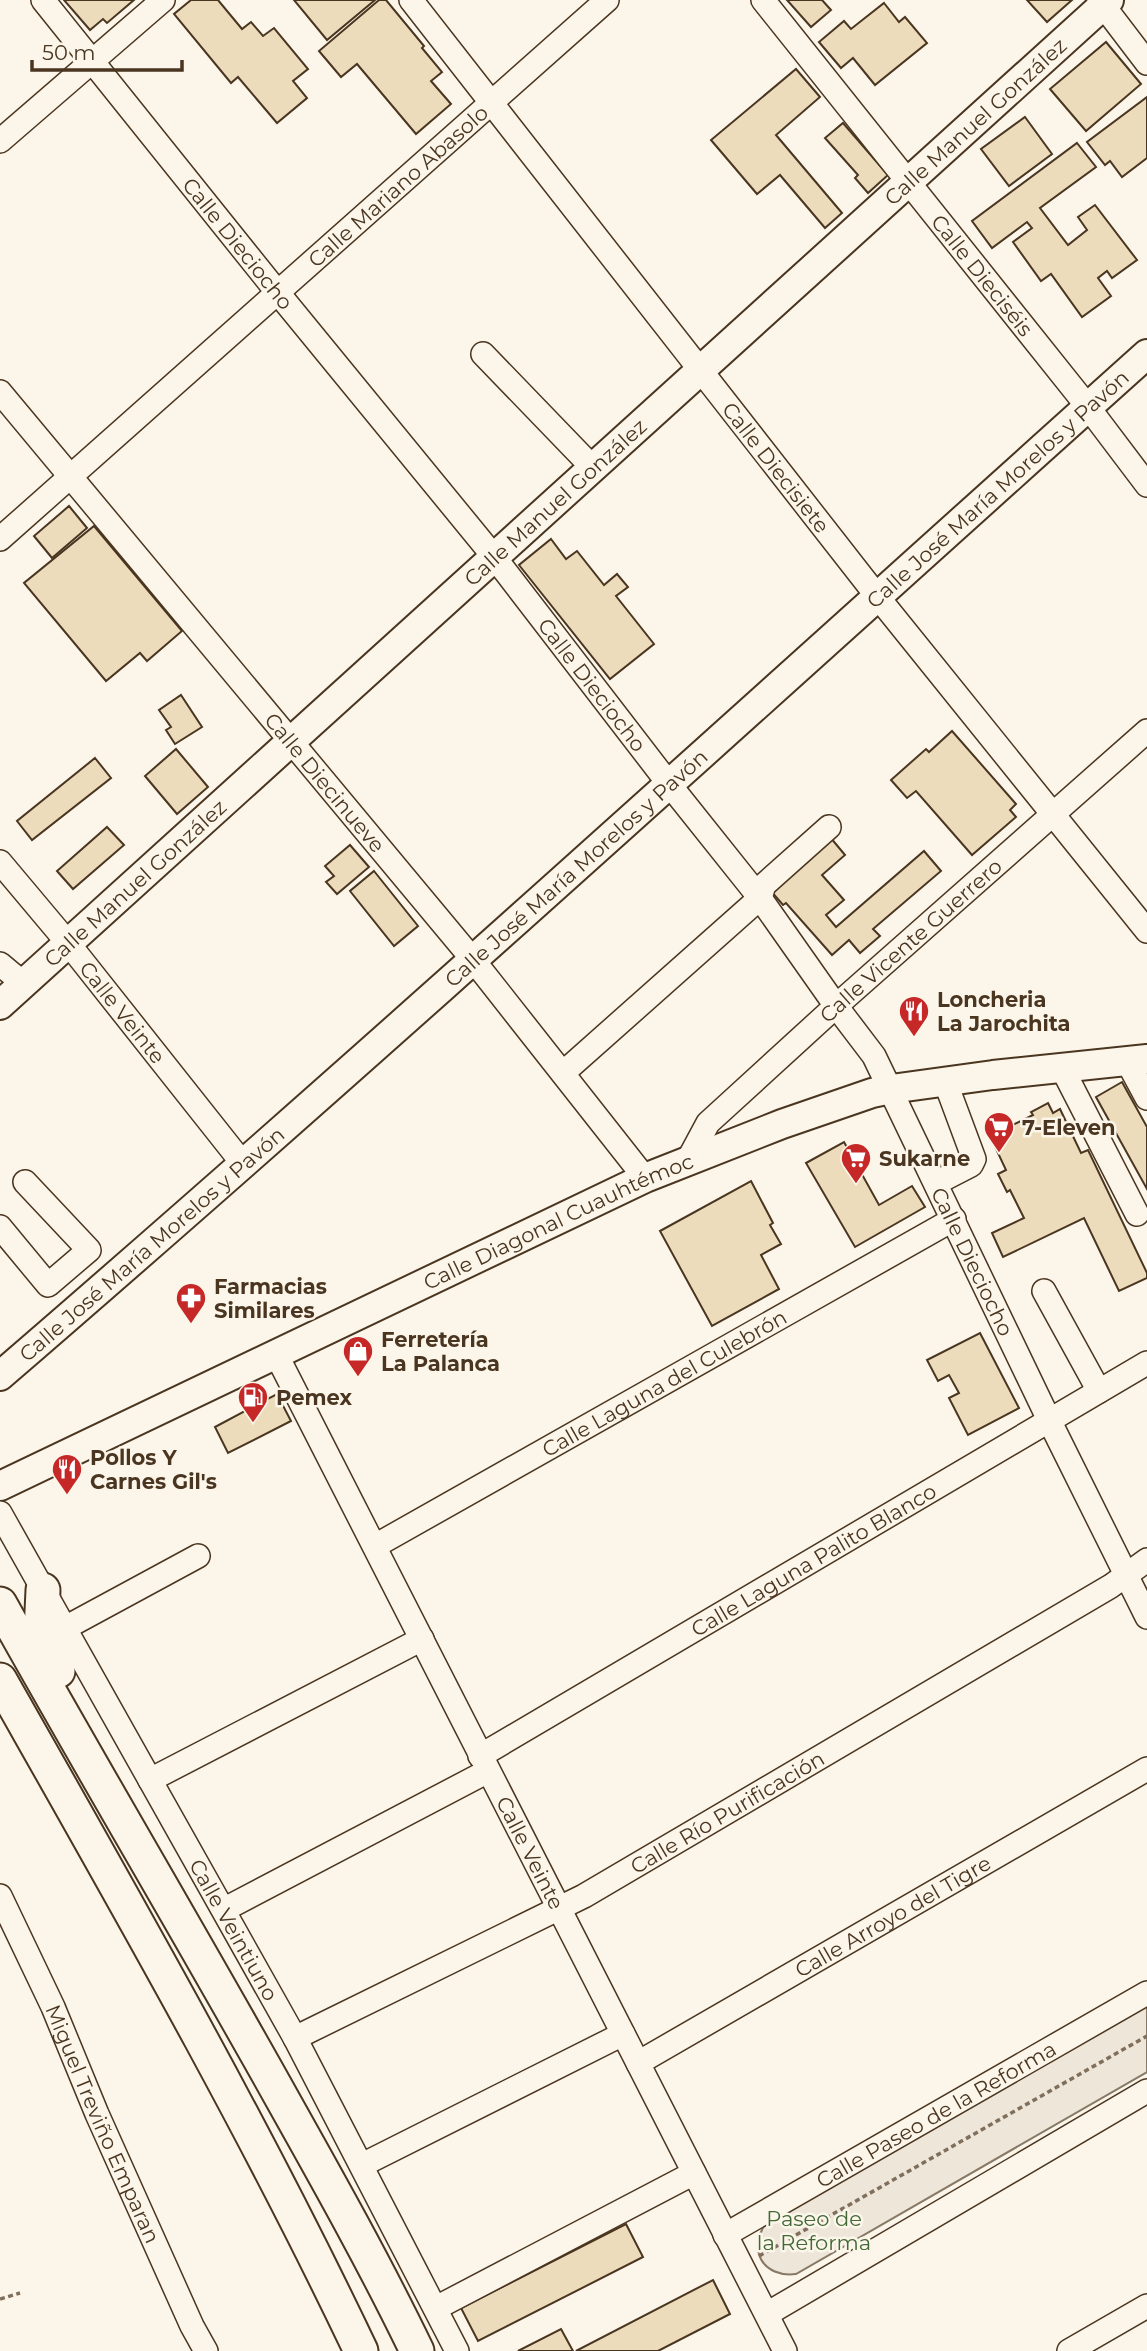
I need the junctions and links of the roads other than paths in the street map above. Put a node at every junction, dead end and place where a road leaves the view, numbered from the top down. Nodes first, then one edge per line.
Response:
1 (43, 0) edge
2 (163, 0) edge
3 (411, 0) edge
4 (607, 0) edge
5 (763, 0) edge
6 (1104, 2) edge
7 (92, 61) junction
8 (1147, 63) edge
9 (490, 102) junction
10 (0, 141) edge
11 (908, 184) junction
12 (278, 293) junction
13 (484, 354) dead end
14 (1147, 354) edge
15 (701, 372) junction
16 (0, 392) edge
17 (1088, 407) junction
18 (593, 469) junction
19 (70, 476) junction
20 (1147, 485) edge
21 (0, 539) edge
22 (495, 558) junction
23 (877, 596) junction
24 (1147, 731) edge
25 (292, 741) junction
26 (669, 784) junction
27 (1054, 814) junction
28 (829, 827) dead end
29 (0, 862) edge
30 (760, 898) junction
31 (1147, 931) edge
32 (68, 943) junction
33 (474, 961) junction
34 (0, 964) edge
35 (24, 984) junction
36 (0, 1005) edge
37 (836, 1006) junction
38 (1137, 1060) edge
39 (1062, 1068) junction
40 (563, 1073) junction
41 (945, 1081) junction
42 (891, 1089) junction
43 (1147, 1098) edge
44 (687, 1162) junction
45 (244, 1165) junction
46 (645, 1178) junction
47 (25, 1182) dead end
48 (936, 1183) junction
49 (1137, 1214) dead end
50 (954, 1219) junction
51 (0, 1227) edge
52 (1044, 1291) dead end
53 (276, 1353) junction
54 (1147, 1363) edge
55 (0, 1376) edge
56 (1099, 1391) junction
57 (1050, 1422) junction
58 (0, 1486) edge
59 (0, 1513) edge
60 (375, 1546) junction
61 (198, 1556) dead end
62 (1147, 1560) edge
63 (1126, 1575) junction
64 (43, 1590) junction
65 (0, 1604) edge
66 (1147, 1617) edge
67 (65, 1628) junction
68 (422, 1639) junction
69 (0, 1680) edge
70 (81, 1750) junction
71 (484, 1763) junction
72 (1147, 1769) edge
73 (150, 1780) junction
74 (0, 1896) edge
75 (559, 1907) junction
76 (225, 1909) junction
77 (1147, 1993) edge
78 (623, 2034) junction
79 (295, 2038) junction
80 (638, 2063) junction
81 (1147, 2091) edge
82 (362, 2165) junction
83 (694, 2173) junction
84 (725, 2235) junction
85 (1147, 2306) edge
86 (436, 2308) junction
87 (767, 2314) junction
88 (206, 2351) edge
89 (361, 2351) edge
90 (417, 2351) edge
91 (457, 2351) edge
92 (785, 2351) edge
93 (1069, 2351) edge

1 - 7 street, Calle Dieciocho
2 - 7 street
3 - 9 street, Calle Diecisiete
4 - 9 street, Calle Mariano Abasolo
5 - 11 street, Calle Dieciséis
6 - 8 street
6 - 11 main road, Calle Manuel González
7 - 10 street
7 - 12 street, Calle Dieciocho
9 - 12 street, Calle Mariano Abasolo
9 - 15 street, Calle Diecisiete
11 - 15 main road, Calle Manuel González
11 - 17 street, Calle Dieciséis
12 - 19 street, Calle Mariano Abasolo
12 - 22 street, Calle Dieciocho
13 - 18 street
14 - 17 main road, Calle José María Morelos y Pavón
15 - 18 main road, Calle Manuel González
15 - 23 street, Calle Diecisiete
16 - 19 street, Calle Diecinueve
17 - 20 street, Calle Dieciséis
17 - 23 main road, Calle José María Morelos y Pavón
18 - 22 main road, Calle Manuel González
19 - 21 street, Calle Mariano Abasolo
19 - 25 street, Calle Diecinueve
22 - 25 main road, Calle Manuel González
22 - 26 street, Calle Dieciocho
23 - 26 main road, Calle José María Morelos y Pavón
23 - 27 street, Calle Diecisiete
24 - 27 street, Calle Vicente Guerrero
25 - 32 main road, Calle Manuel González
25 - 33 street, Calle Diecinueve
26 - 30 street, Calle Dieciocho
26 - 33 main road, Calle José María Morelos y Pavón
27 - 31 street, Calle Diecisiete
27 - 37 street, Calle Vicente Guerrero
28 - 30 street
29 - 32 street, Calle Veinte
30 - 37 street, Calle Dieciocho
30 - 40 street
32 - 35 main road, Calle Manuel González
32 - 45 street, Calle Veinte
33 - 40 street, Calle Diecinueve
33 - 45 main road, Calle José María Morelos y Pavón
34 - 35 street
35 - 36 main road, Calle Manuel González
37 - 42 street, Calle Dieciocho
37 - 44 street, Calle Vicente Guerrero
38 - 39 main road, Calle Diagonal Cuauhtémoc
38 - 43 street
39 - 41 main road, Calle Diagonal Cuauhtémoc
39 - 49 street
40 - 46 street, Calle Diecinueve
41 - 42 main road, Calle Diagonal Cuauhtémoc
41 - 48 street
42 - 44 main road, Calle Diagonal Cuauhtémoc
42 - 48 street, Calle Dieciocho
44 - 46 main road, Calle Diagonal Cuauhtémoc
45 - 55 main road, Calle José María Morelos y Pavón
46 - 53 main road, Calle Diagonal Cuauhtémoc
47 - 51 street
48 - 50 street, Calle Dieciocho
50 - 57 street, Calle Dieciocho
50 - 60 street, Calle Laguna del Culebrón
52 - 56 street
53 - 58 main road, Calle Diagonal Cuauhtémoc
53 - 60 street, Calle Veinte
54 - 56 street, Calle Laguna Palito Blanco
56 - 57 street, Calle Laguna Palito Blanco
57 - 63 street, Calle Dieciocho
57 - 71 street, Calle Laguna Palito Blanco
59 - 64 street, Calle Veintiuno
60 - 68 street, Calle Veinte
61 - 67 street
62 - 63 street, Calle Río Purificación
63 - 66 street, Calle Dieciocho
63 - 75 street, Calle Río Purificación
64 - 67 street, Calle Veintiuno
64 - 70 highway
65 - 70 highway
67 - 73 street, Calle Veintiuno
68 - 71 street, Calle Veinte
68 - 73 street
69 - 89 highway
70 - 90 highway
71 - 75 street, Calle Veinte
71 - 76 street, Calle Laguna Palito Blanco
72 - 80 street, Calle Arroyo del Tigre
73 - 76 street, Calle Veintiuno
74 - 88 street, Miguel Treviño Emparan
75 - 78 street, Calle Veinte
75 - 79 street, Calle Río Purificación
76 - 79 street, Calle Veintiuno
77 - 84 street, Calle Paseo de la Reforma
78 - 80 street, Calle Veinte
78 - 82 street
79 - 82 street, Calle Veintiuno
80 - 83 street, Calle Veinte
81 - 87 street
82 - 86 street, Calle Veintiuno
83 - 84 street, Calle Veinte
83 - 86 street
84 - 87 street, Calle Veinte
85 - 93 street
86 - 91 street, Calle Veintiuno
87 - 92 street, Calle Veinte

